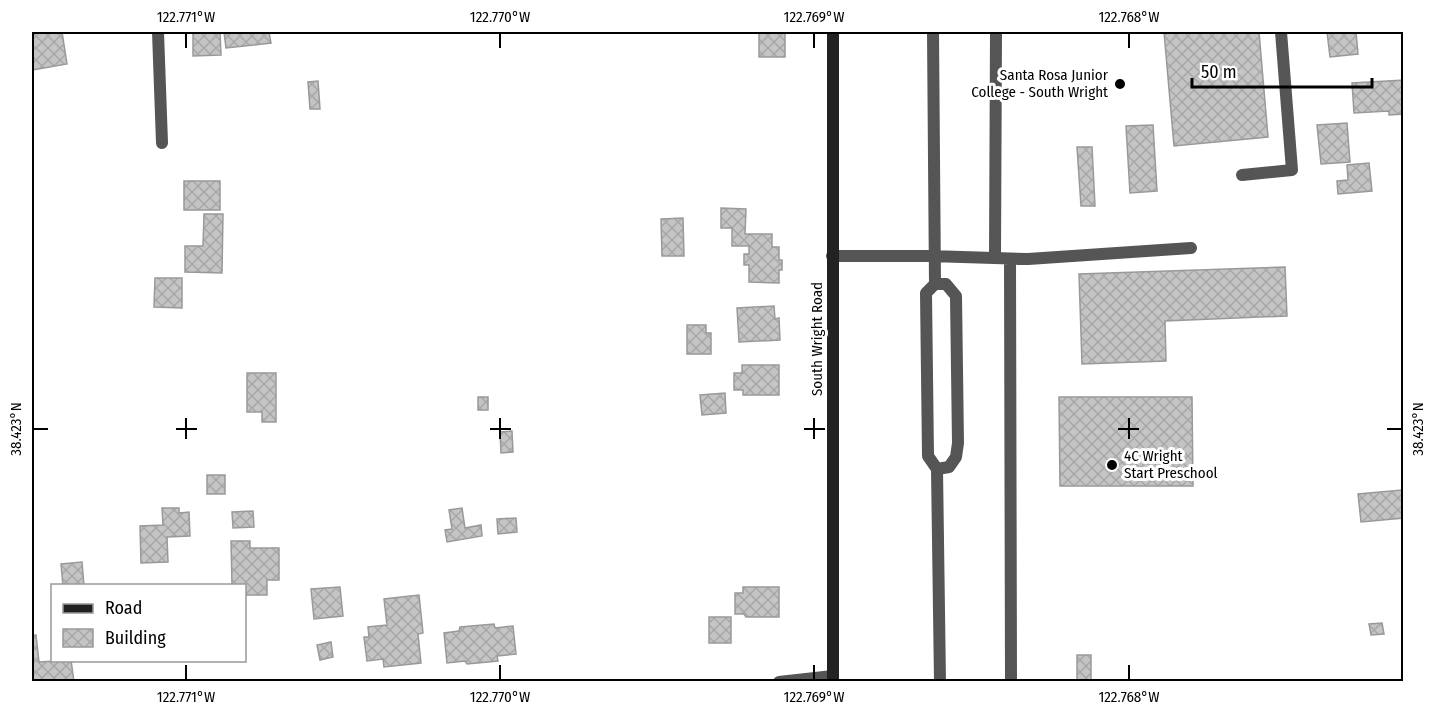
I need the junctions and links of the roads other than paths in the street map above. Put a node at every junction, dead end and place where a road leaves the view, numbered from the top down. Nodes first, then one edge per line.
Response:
1 (158, 32) edge
2 (833, 32) edge
3 (933, 32) edge
4 (996, 32) edge
5 (1281, 32) edge
6 (162, 143) dead end
7 (1242, 175) dead end
8 (1191, 248) dead end
9 (832, 256) junction
10 (934, 256) junction
11 (995, 258) junction
12 (1011, 259) junction
13 (935, 284) junction
14 (937, 469) junction
15 (833, 679) edge
16 (779, 681) edge
17 (940, 681) edge
18 (1011, 681) edge

1 - 6 street
2 - 9 main road, South Wright Road
3 - 10 street
4 - 11 street
5 - 7 street
8 - 12 street
9 - 10 street
9 - 15 main road, South Wright Road
10 - 11 street
10 - 13 street
11 - 12 street
12 - 18 street
13 - 14 street
13 - 14 street
14 - 17 street
15 - 16 street

